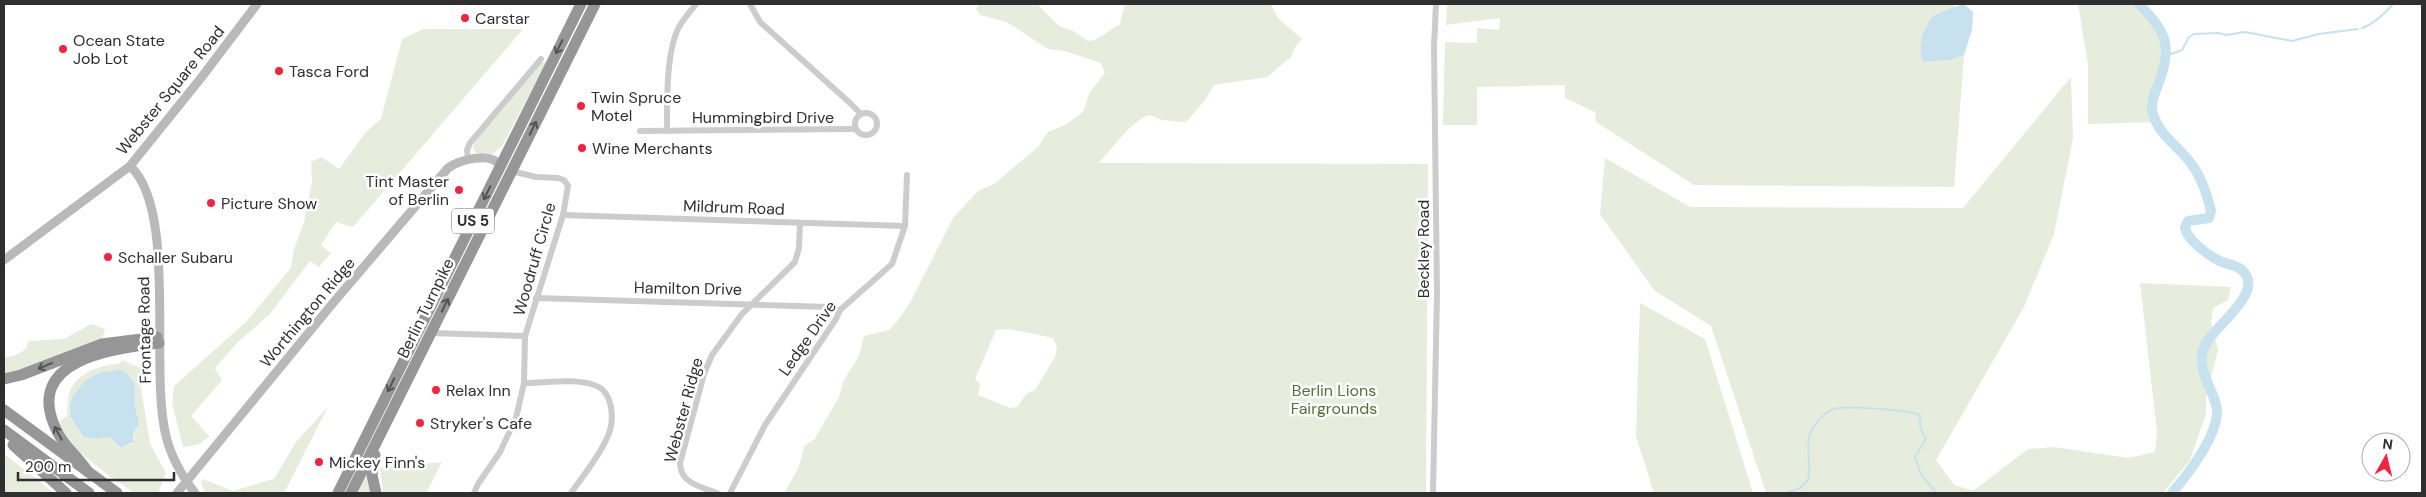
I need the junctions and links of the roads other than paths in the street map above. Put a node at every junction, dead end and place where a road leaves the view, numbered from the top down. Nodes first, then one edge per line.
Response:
1 (257, 4) edge
2 (581, 4) edge
3 (595, 4) edge
4 (696, 4) edge
5 (750, 4) edge
6 (1436, 4) edge
7 (541, 59) dead end
8 (861, 114) junction
9 (856, 129) junction
10 (640, 131) dead end
11 (667, 131) junction
12 (468, 159) junction
13 (130, 166) junction
14 (500, 166) junction
15 (511, 171) junction
16 (907, 175) dead end
17 (563, 215) junction
18 (800, 223) junction
19 (905, 226) junction
20 (4, 260) edge
21 (536, 298) junction
22 (753, 303) junction
23 (840, 310) junction
24 (431, 333) junction
25 (525, 336) junction
26 (159, 340) junction
27 (4, 379) edge
28 (524, 382) junction
29 (4, 410) edge
30 (4, 430) edge
31 (4, 438) edge
32 (376, 443) junction
33 (88, 472) junction
34 (186, 480) junction
35 (66, 493) edge
36 (89, 493) edge
37 (117, 493) edge
38 (177, 493) edge
39 (195, 493) edge
40 (338, 493) edge
41 (352, 493) edge
42 (376, 493) edge
43 (474, 493) edge
44 (571, 493) edge
45 (717, 493) edge
46 (730, 493) edge
47 (1432, 493) edge

1 - 13 main road, Webster Square Road
2 -> 14 highway, Berlin Turnpike / US 5
15 -> 3 highway, Berlin Turnpike / US 5
4 - 11 street
5 - 8 street, Hummingbird Drive
6 - 47 street, Beckley Road
7 - 12 street
8 - 9 street, Hummingbird Drive
8 - 9 street, Hummingbird Drive
9 - 11 street, Hummingbird Drive
10 - 11 street, Hummingbird Drive
12 - 14 main road, Worthington Ridge
12 - 34 main road, Worthington Ridge
13 - 20 main road, Webster Square Road
13 - 26 main road, Frontage Road
14 - 15 main road, Worthington Ridge
14 -> 40 highway, Berlin Turnpike / US 5
15 - 17 street, Woodruff Circle
24 -> 15 highway, Berlin Turnpike / US 5
16 - 19 street, Ledge Drive
17 - 18 street, Mildrum Road
17 - 21 street, Woodruff Circle
18 - 19 street, Mildrum Road
18 - 22 street, Webster Ridge
19 - 23 street, Ledge Drive
21 - 22 street, Hamilton Drive
21 - 25 street, Woodruff Circle
22 - 23 street, Hamilton Drive
22 - 45 street, Webster Ridge
23 - 46 street, Ledge Drive
24 - 25 street, Woodruff Circle
24 - 32 highway, Berlin Turnpike / US 5
25 - 28 street
26 -> 27 highway
33 -> 26 highway
26 - 34 main road, Frontage Road
28 - 43 street
28 - 44 street
29 - 33 highway
30 - 36 highway
31 - 35 highway
32 - 41 highway, Berlin Turnpike / US 5
32 - 42 highway
33 - 37 highway
34 - 38 main road, Worthington Ridge
34 - 39 main road, Frontage Road

